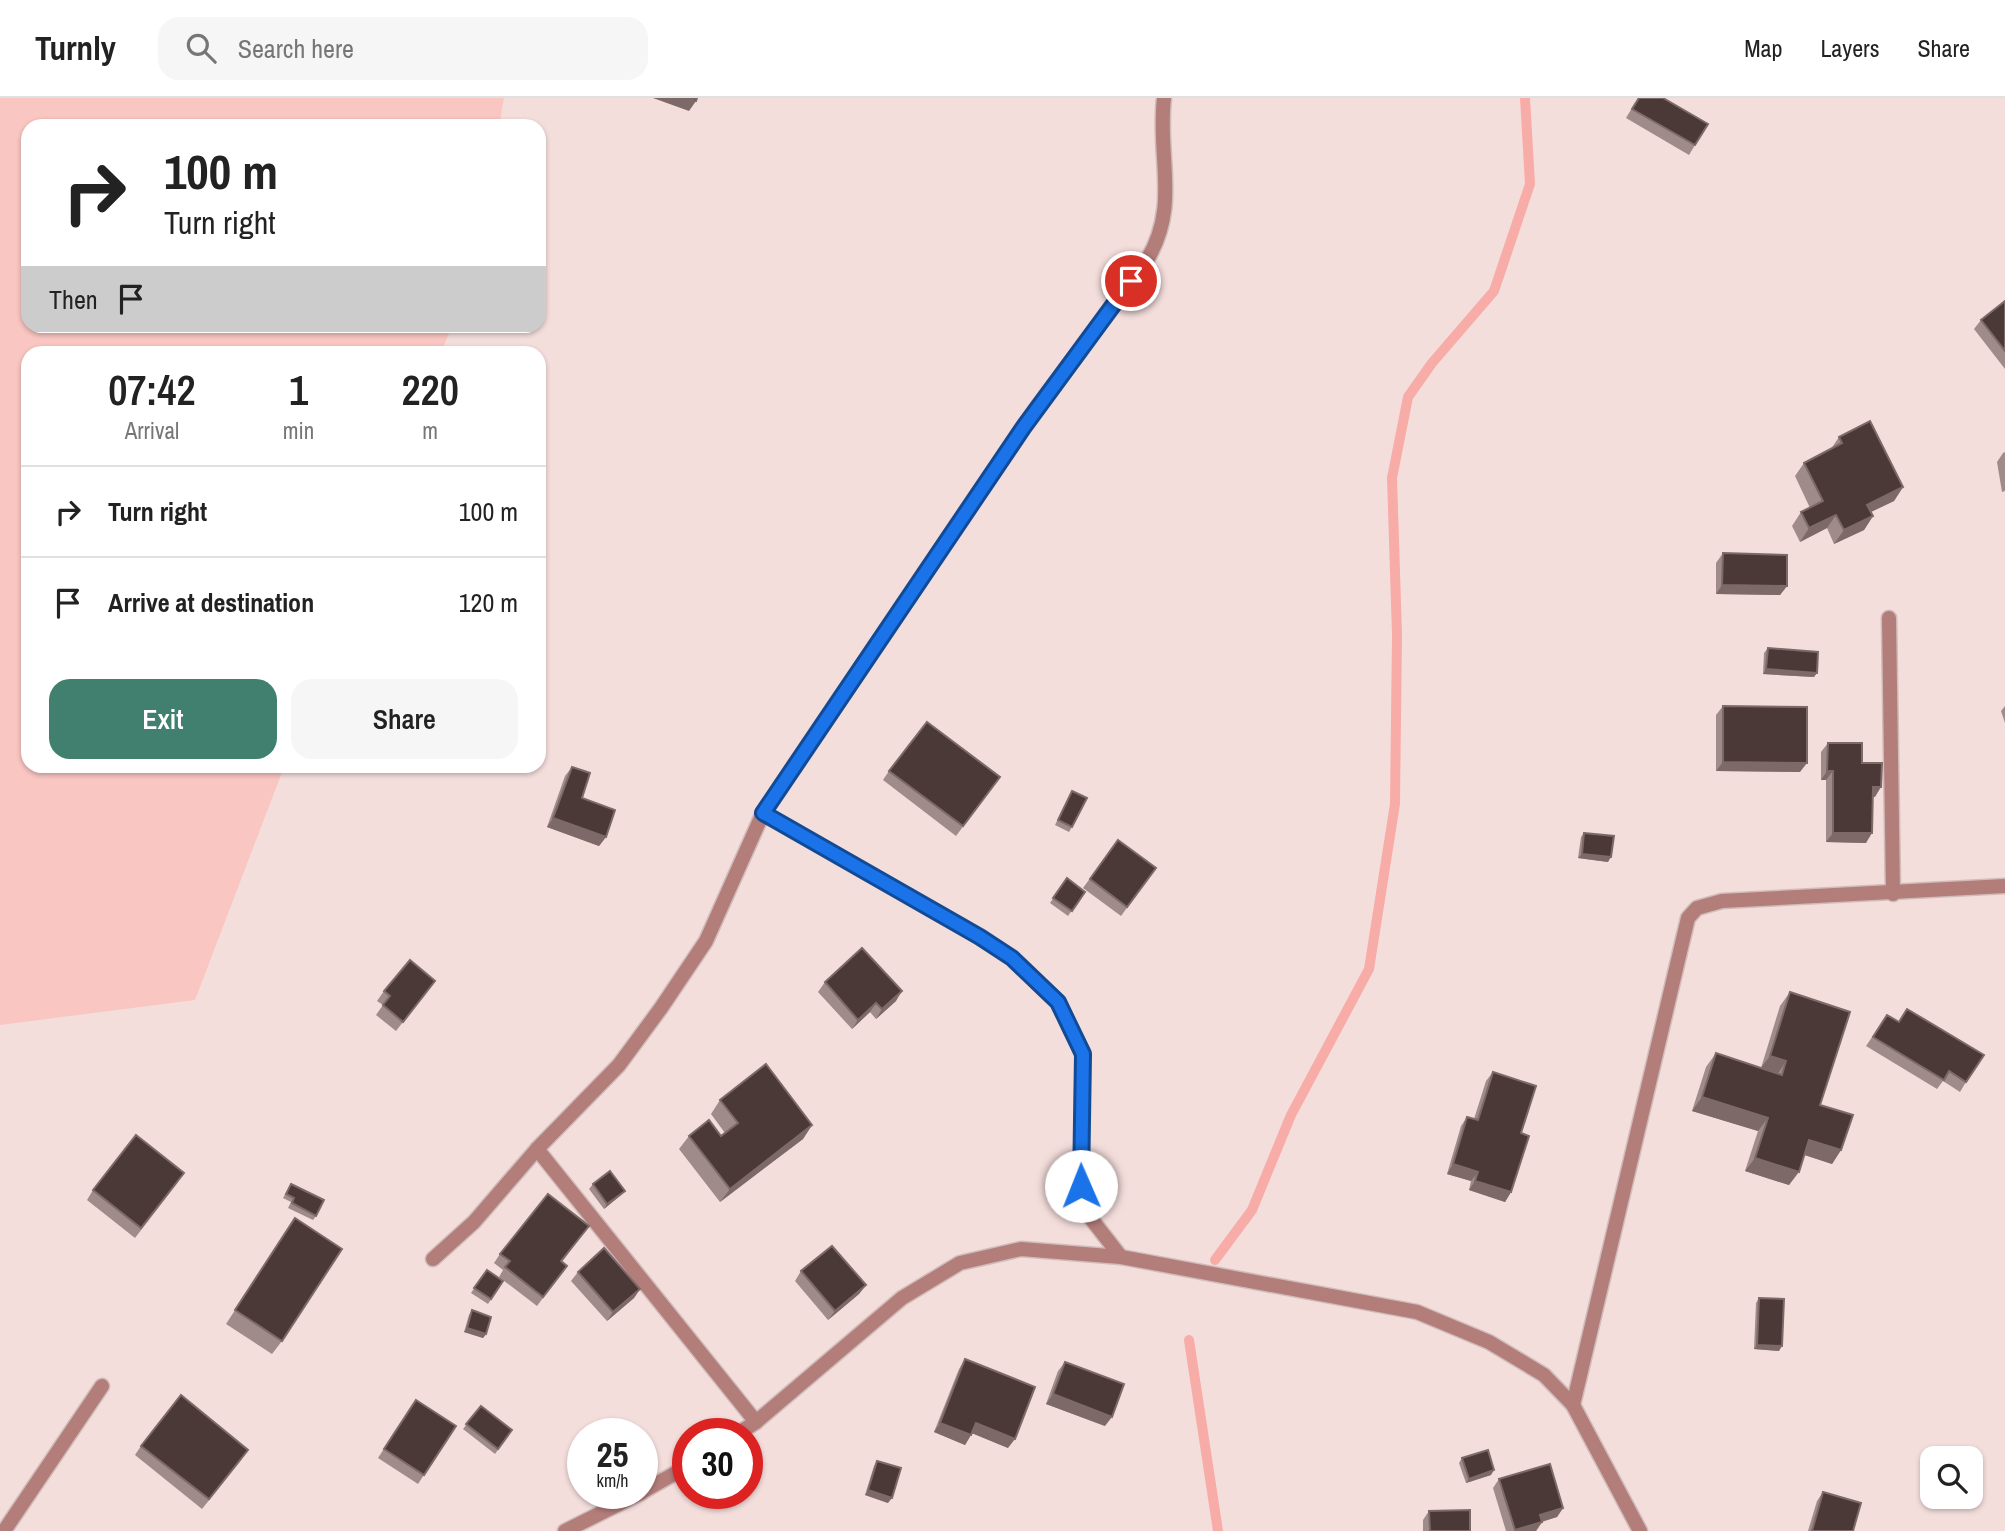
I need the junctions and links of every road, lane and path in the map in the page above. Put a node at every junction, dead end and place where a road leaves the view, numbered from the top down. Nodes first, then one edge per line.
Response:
1 (1164, 98) edge
2 (1889, 618) dead end
3 (763, 813) junction
4 (2005, 886) edge
5 (1893, 894) junction
6 (537, 1149) junction
7 (1121, 1257) junction
8 (433, 1259) dead end
9 (102, 1386) dead end
10 (1573, 1405) junction
11 (753, 1418) edge
12 (761, 1418) edge
13 (608, 1509) edge
14 (4, 1531) edge
15 (565, 1531) edge
16 (1640, 1531) edge

1 - 3 street
2 - 5 street
3 - 6 street
3 - 7 street
4 - 5 street
5 - 10 street
6 - 8 street
6 - 11 street
7 - 10 street
7 - 12 street
9 - 14 street
10 - 16 street
13 - 15 street

